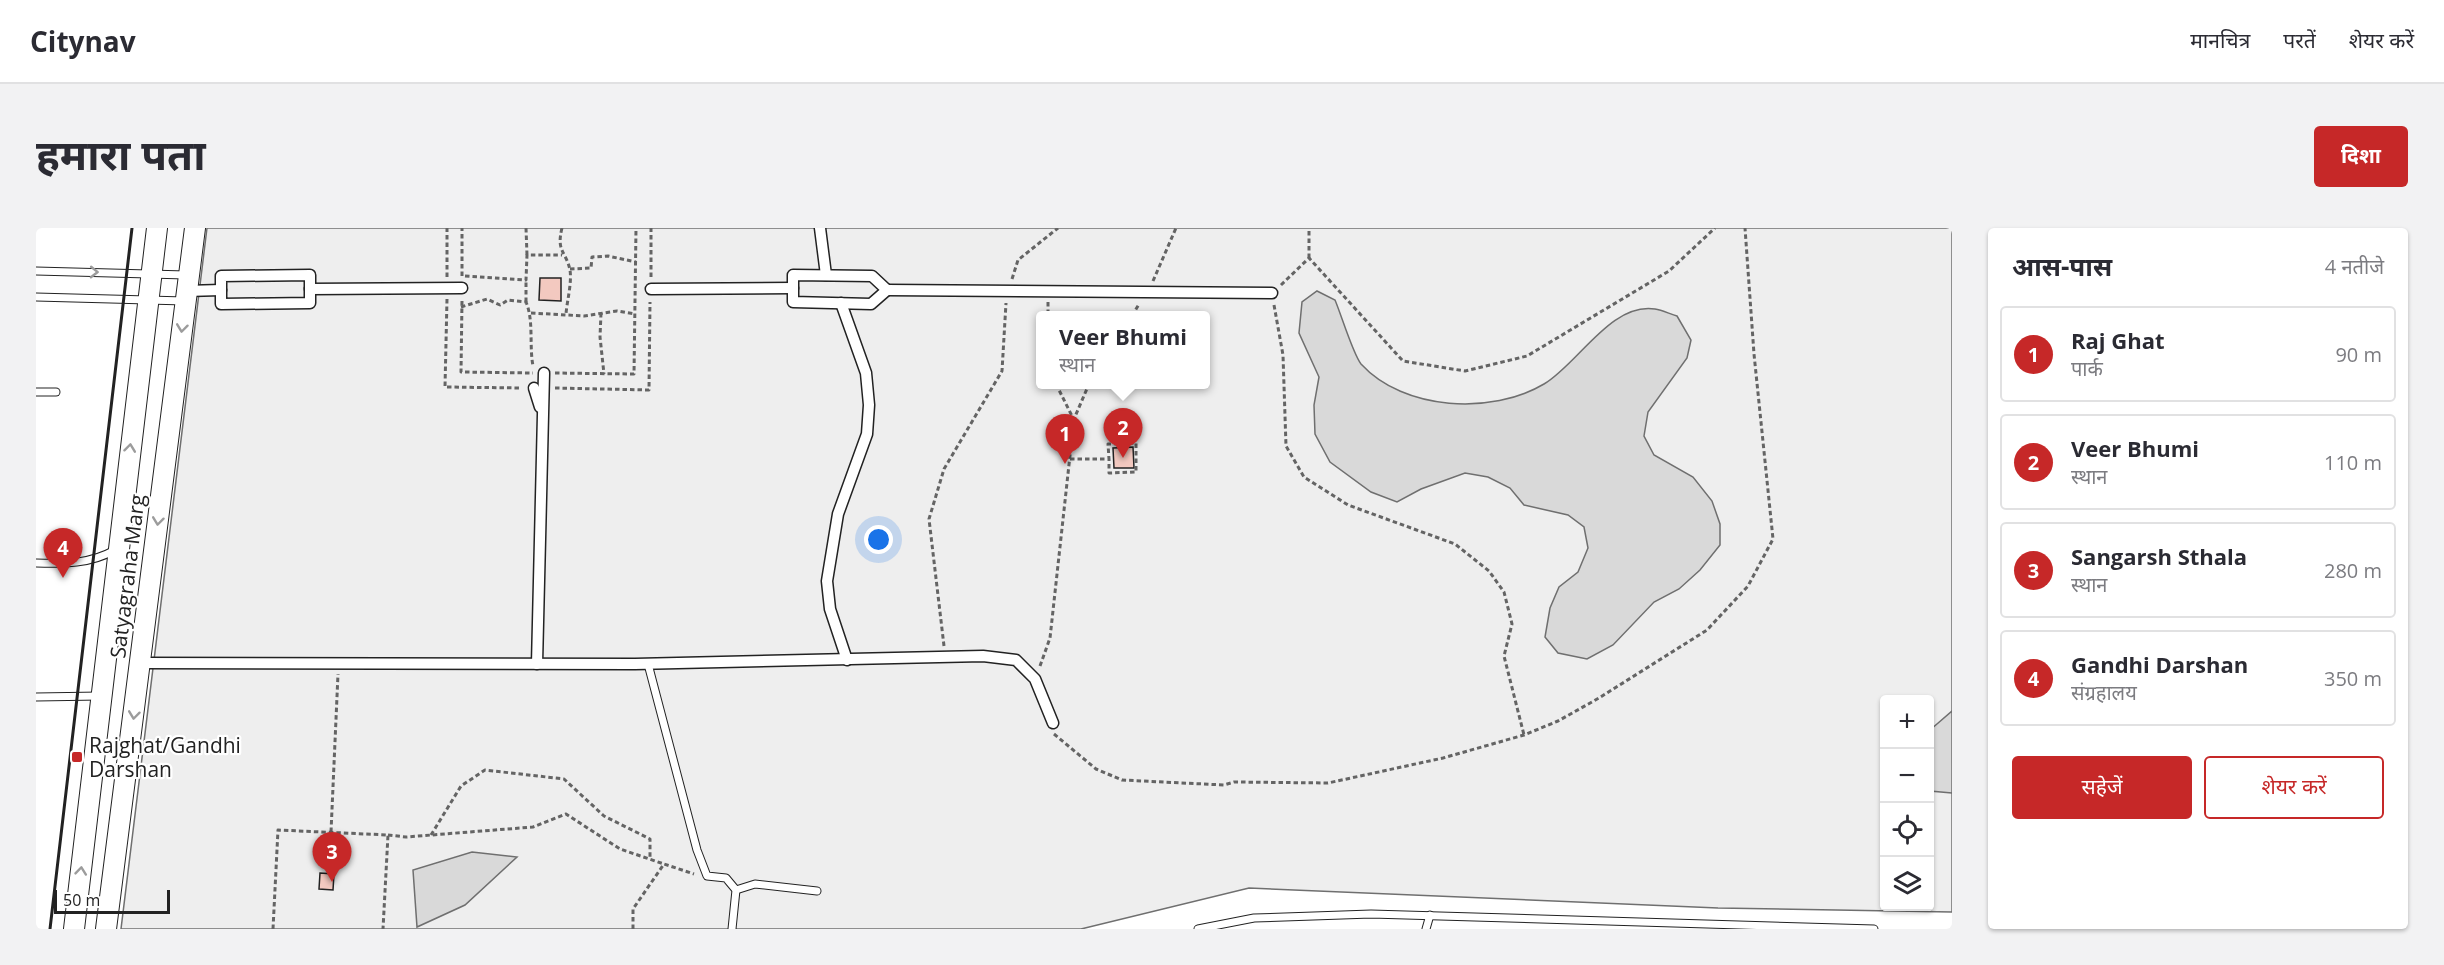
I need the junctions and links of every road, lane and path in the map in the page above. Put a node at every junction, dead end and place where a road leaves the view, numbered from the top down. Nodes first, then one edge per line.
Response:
1 (157, 228) edge
2 (195, 228) edge
3 (447, 228) edge
4 (462, 228) edge
5 (526, 228) edge
6 (562, 228) edge
7 (636, 228) edge
8 (651, 228) edge
9 (820, 228) edge
10 (1058, 228) edge
11 (1176, 228) edge
12 (1309, 228) edge
13 (1715, 228) edge
14 (1745, 228) edge
15 (527, 255) junction
16 (562, 255) junction
17 (1309, 258) junction
18 (636, 262) junction
19 (570, 270) junction
20 (36, 271) edge
21 (151, 273) junction
22 (826, 275) junction
23 (462, 276) junction
24 (526, 280) junction
25 (447, 288) junction
26 (462, 288) junction
27 (793, 288) junction
28 (186, 289) junction
29 (310, 289) junction
30 (651, 289) junction
31 (221, 290) junction
32 (887, 290) junction
33 (1008, 291) junction
34 (1147, 292) junction
35 (1272, 293) junction
36 (36, 297) edge
37 (148, 300) junction
38 (526, 302) junction
39 (841, 303) junction
40 (462, 307) junction
41 (1135, 311) edge
42 (531, 313) junction
43 (601, 313) junction
44 (566, 314) junction
45 (635, 314) junction
46 (544, 373) joint
47 (604, 374) junction
48 (534, 388) joint
49 (551, 388) joint
50 (1059, 389) edge
51 (1087, 389) edge
52 (36, 392) edge
53 (56, 392) dead end
54 (543, 416) junction
55 (1074, 419) junction
56 (1070, 459) junction
57 (1108, 459) junction
58 (118, 548) junction
59 (36, 563) edge
60 (945, 657) junction
61 (847, 660) junction
62 (141, 663) junction
63 (339, 663) junction
64 (537, 664) junction
65 (648, 664) junction
66 (1035, 679) junction
67 (100, 696) junction
68 (36, 697) edge
69 (1053, 723) joint
70 (1524, 735) junction
71 (331, 832) junction
72 (388, 835) junction
73 (431, 835) junction
74 (650, 859) junction
75 (664, 864) junction
76 (707, 876) junction
77 (736, 890) junction
78 (817, 891) dead end
79 (1430, 915) junction
80 (74, 929) edge
81 (106, 929) edge
82 (273, 929) edge
83 (383, 929) edge
84 (633, 929) edge
85 (732, 929) edge
86 (1198, 929) edge
87 (1426, 929) edge
88 (1874, 929) edge

1 - 21 main road, Satyagraha Marg
2 - 28 main road, Satyagraha Marg
3 - 25 path
4 - 23 path
5 - 15 path
6 - 16 path
7 - 18 path
8 - 30 path
9 - 22 street
10 - 33 path
11 - 34 path
12 - 17 path
13 - 17 path
14 - 70 path
15 - 16 path
15 - 24 path
16 - 19 path
17 - 35 path
18 - 19 path
18 - 45 path
19 - 44 path
20 -> 21 lane
21 - 28 lane
21 - 37 main road, Satyagraha Marg
22 - 27 street
22 - 32 street
23 - 24 path
23 - 26 path
24 - 38 path
25 - 26 street
25 - 29 street
25 - 48 path
26 - 40 path
27 - 30 street
27 - 39 street
28 - 31 street
28 - 37 lane
28 -> 62 main road, Satyagraha Marg
29 - 31 street
29 - 31 street
30 - 49 path
32 - 33 street
32 - 39 street
33 - 34 street
33 - 60 path
34 - 35 street
34 - 41 path
35 - 70 path
36 - 37 lane
58 -> 37 main road, Satyagraha Marg
38 - 40 path
38 - 42 path
39 - 61 street
40 - 42 path
42 - 44 path
43 - 44 path
43 - 45 path
43 - 47 path
45 - 47 path
46 - 47 path
46 - 54 street
48 - 54 street
49 - 54 street
50 - 55 path
51 - 55 path
52 - 53 lane
54 - 64 street
55 - 56 path
56 - 57 path
56 - 66 path
57 - 57 path
58 - 59 lane
58 - 67 main road, Satyagraha Marg
60 - 61 street
60 - 66 street
61 - 65 street
62 - 63 street
62 -> 81 main road, Satyagraha Marg
63 - 64 street
63 - 71 path
64 - 65 street
65 - 76 lane
66 - 69 street
67 - 68 lane
80 -> 67 main road, Satyagraha Marg
69 - 70 path
71 - 72 path
71 - 82 path
72 - 73 path
72 - 83 path
73 - 74 path
73 - 74 path
74 - 75 path
75 - 76 path
75 - 84 path
76 - 77 lane
77 - 78 lane
77 - 85 lane
79 - 86 lane
79 - 87 lane
79 - 88 lane

